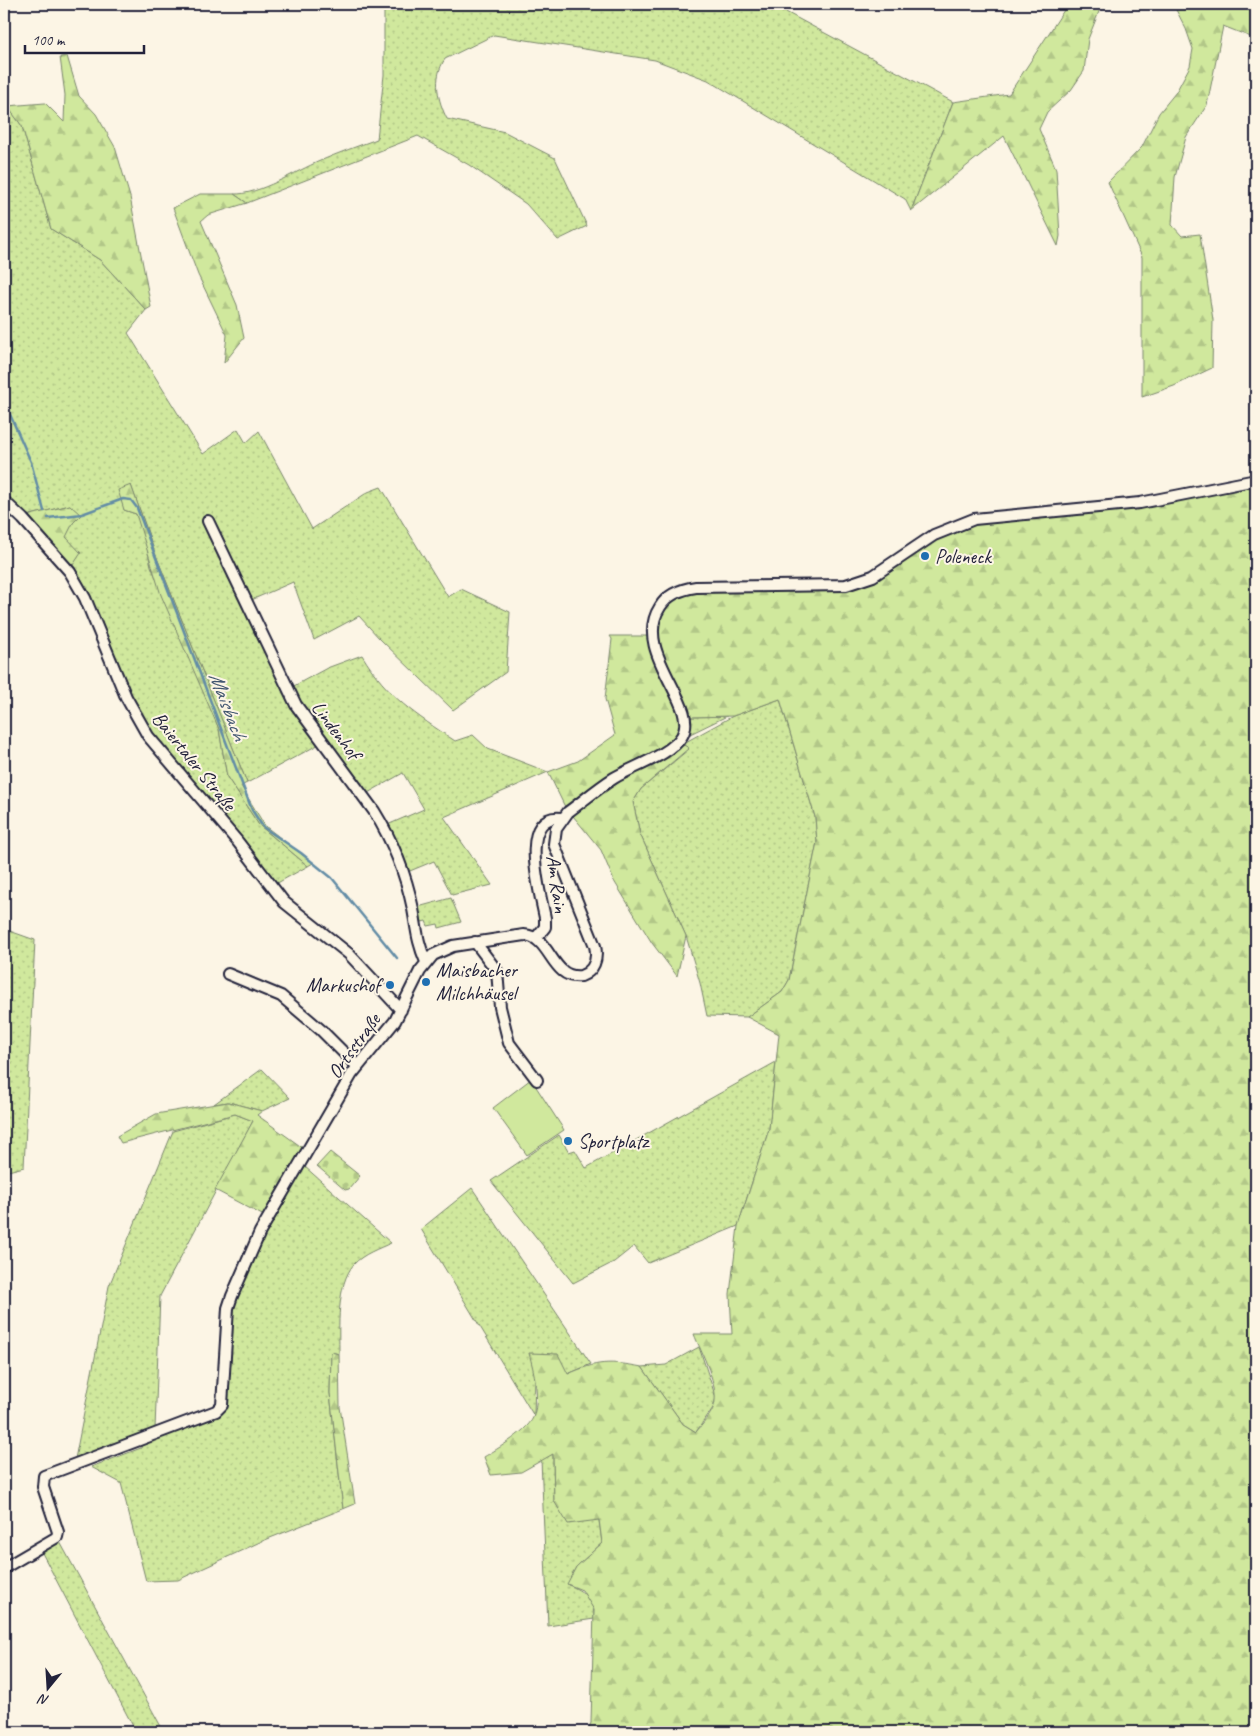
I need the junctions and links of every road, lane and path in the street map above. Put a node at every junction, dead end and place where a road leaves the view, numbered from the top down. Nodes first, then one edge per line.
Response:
1 (1256, 480) edge
2 (4, 502) edge
3 (208, 521) dead end
4 (565, 815) junction
5 (536, 938) junction
6 (475, 942) junction
7 (426, 962) junction
8 (228, 974) dead end
9 (401, 1010) junction
10 (357, 1066) junction
11 (537, 1080) dead end
12 (4, 1568) edge

1 - 4 street
2 - 9 street, Baiertaler Straße
3 - 7 street, Lindenhof
4 - 5 street, Am Rain
4 - 5 street
5 - 6 street, Ortsstraße
6 - 7 street, Ortsstraße
6 - 11 street
7 - 9 street, Ortsstraße
8 - 10 street
9 - 10 street, Ortsstraße
10 - 12 street, Ortsstraße

